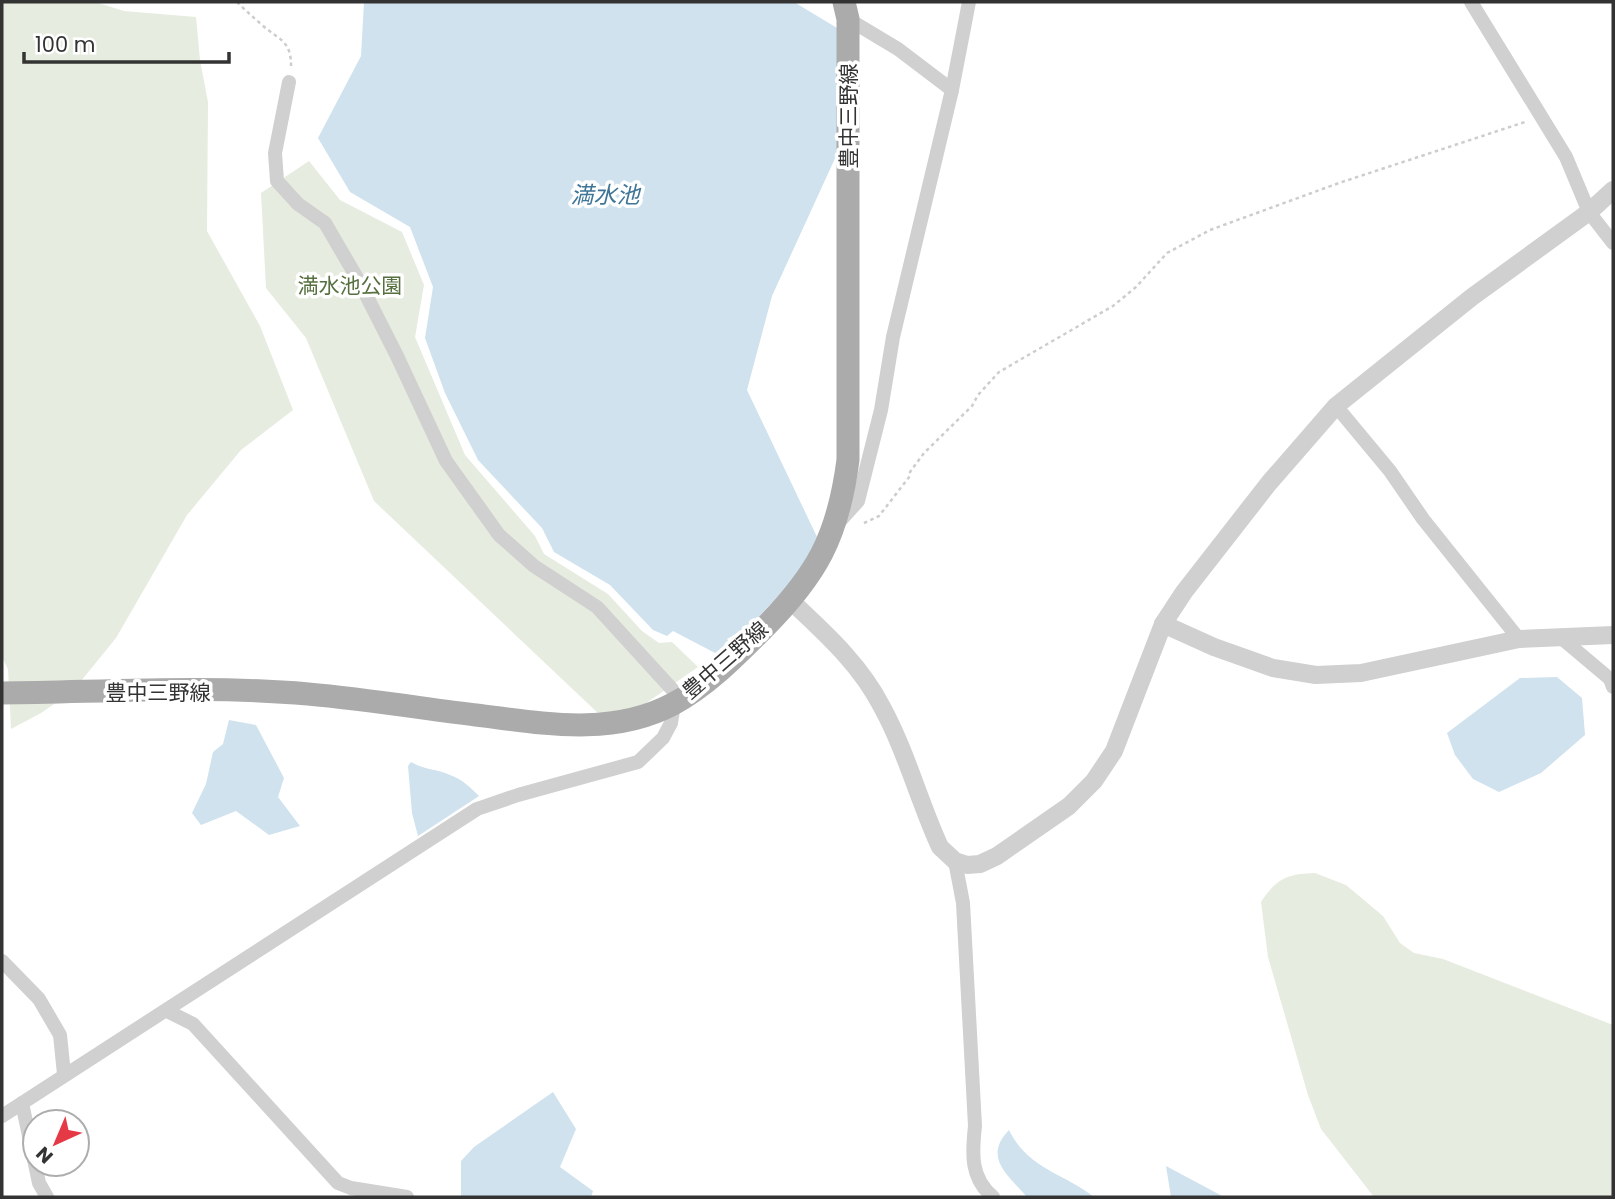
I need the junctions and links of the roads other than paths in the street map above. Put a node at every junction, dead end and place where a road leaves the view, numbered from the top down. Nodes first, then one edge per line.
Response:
1 (969, 2) edge
2 (1471, 2) edge
3 (846, 10) edge
4 (289, 82) road end
5 (952, 90) junction
6 (1613, 190) edge
7 (1590, 212) junction
8 (1613, 243) edge
9 (1336, 406) junction
10 (835, 525) junction
11 (791, 601) junction
12 (1163, 624) junction
13 (1613, 635) edge
14 (1559, 636) junction
15 (1519, 639) junction
16 (1613, 687) edge
17 (2, 693) edge
18 (677, 701) junction
19 (955, 862) junction
20 (2, 961) edge
21 (167, 1011) junction
22 (64, 1074) junction
23 (22, 1103) junction
24 (2, 1116) edge
25 (47, 1197) edge
26 (407, 1197) edge
27 (993, 1197) edge

1 - 5 street
2 - 7 street
3 - 5 street
3 - 10 main road, 豊中三野線
4 - 18 street
5 - 10 street
6 - 7 street
7 - 8 street
7 - 9 street
9 - 12 street
9 - 15 street
10 - 11 main road, 豊中三野線
11 - 18 main road, 豊中三野線
11 - 19 street
12 - 15 street
12 - 19 street
13 - 14 street
14 - 15 street
14 - 16 street
17 - 18 main road, 豊中三野線
18 - 21 street
19 - 27 street
20 - 22 street
21 - 22 street
21 - 26 street
22 - 23 street
23 - 24 street
23 - 25 street

